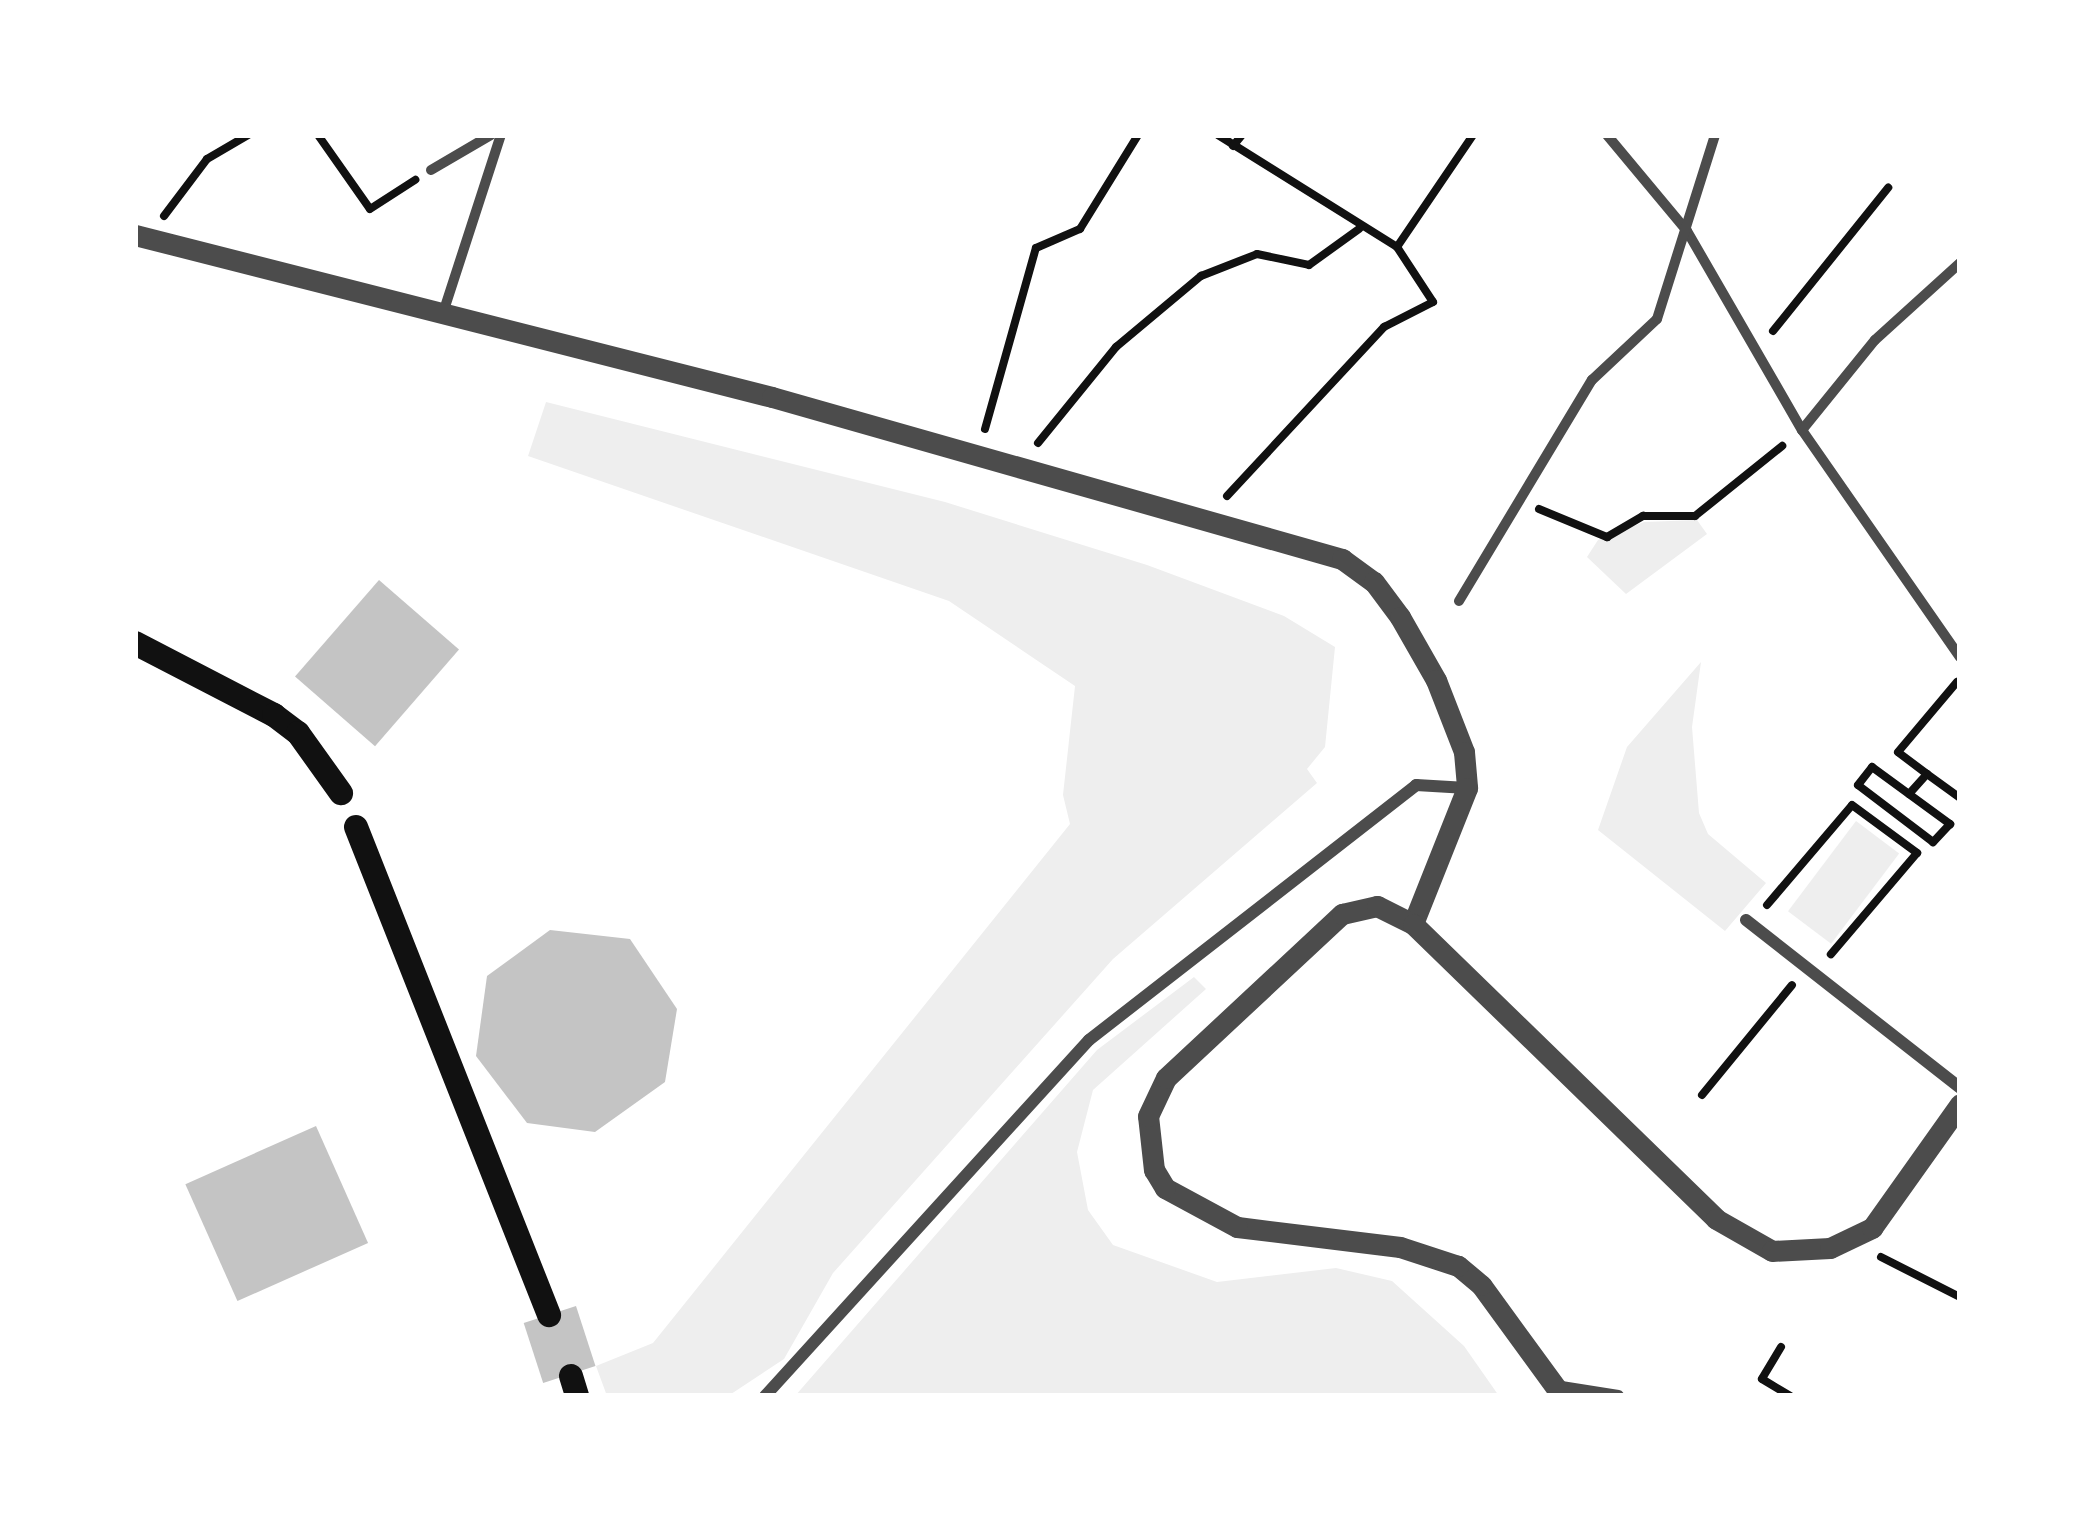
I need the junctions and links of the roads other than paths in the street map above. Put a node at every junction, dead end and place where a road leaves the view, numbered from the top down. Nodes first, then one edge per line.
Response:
1 (491, 135) edge
2 (501, 135) edge
3 (1607, 135) edge
4 (1715, 135) edge
5 (431, 170) road end
6 (1687, 231) junction
7 (141, 237) edge
8 (1960, 263) edge
9 (443, 314) junction
10 (1802, 430) junction
11 (1459, 602) dead end
12 (135, 643) edge
13 (1960, 657) edge
14 (1467, 788) junction
15 (341, 793) dead end
16 (356, 827) dead end
17 (1746, 920) dead end
18 (1413, 924) junction
19 (1960, 1088) edge
20 (1960, 1104) edge
21 (549, 1315) dead end
22 (1558, 1391) edge
23 (765, 1396) edge
24 (1618, 1396) edge

1 - 5 street
2 - 9 street
3 - 6 street
4 - 6 street
6 - 10 street
6 - 11 street
7 - 9 street
8 - 10 street
9 - 14 street
10 - 13 street
12 - 15 main road
14 - 18 street
14 - 23 street
16 - 21 main road
17 - 19 street
18 - 20 street
18 - 22 street
22 - 24 street

